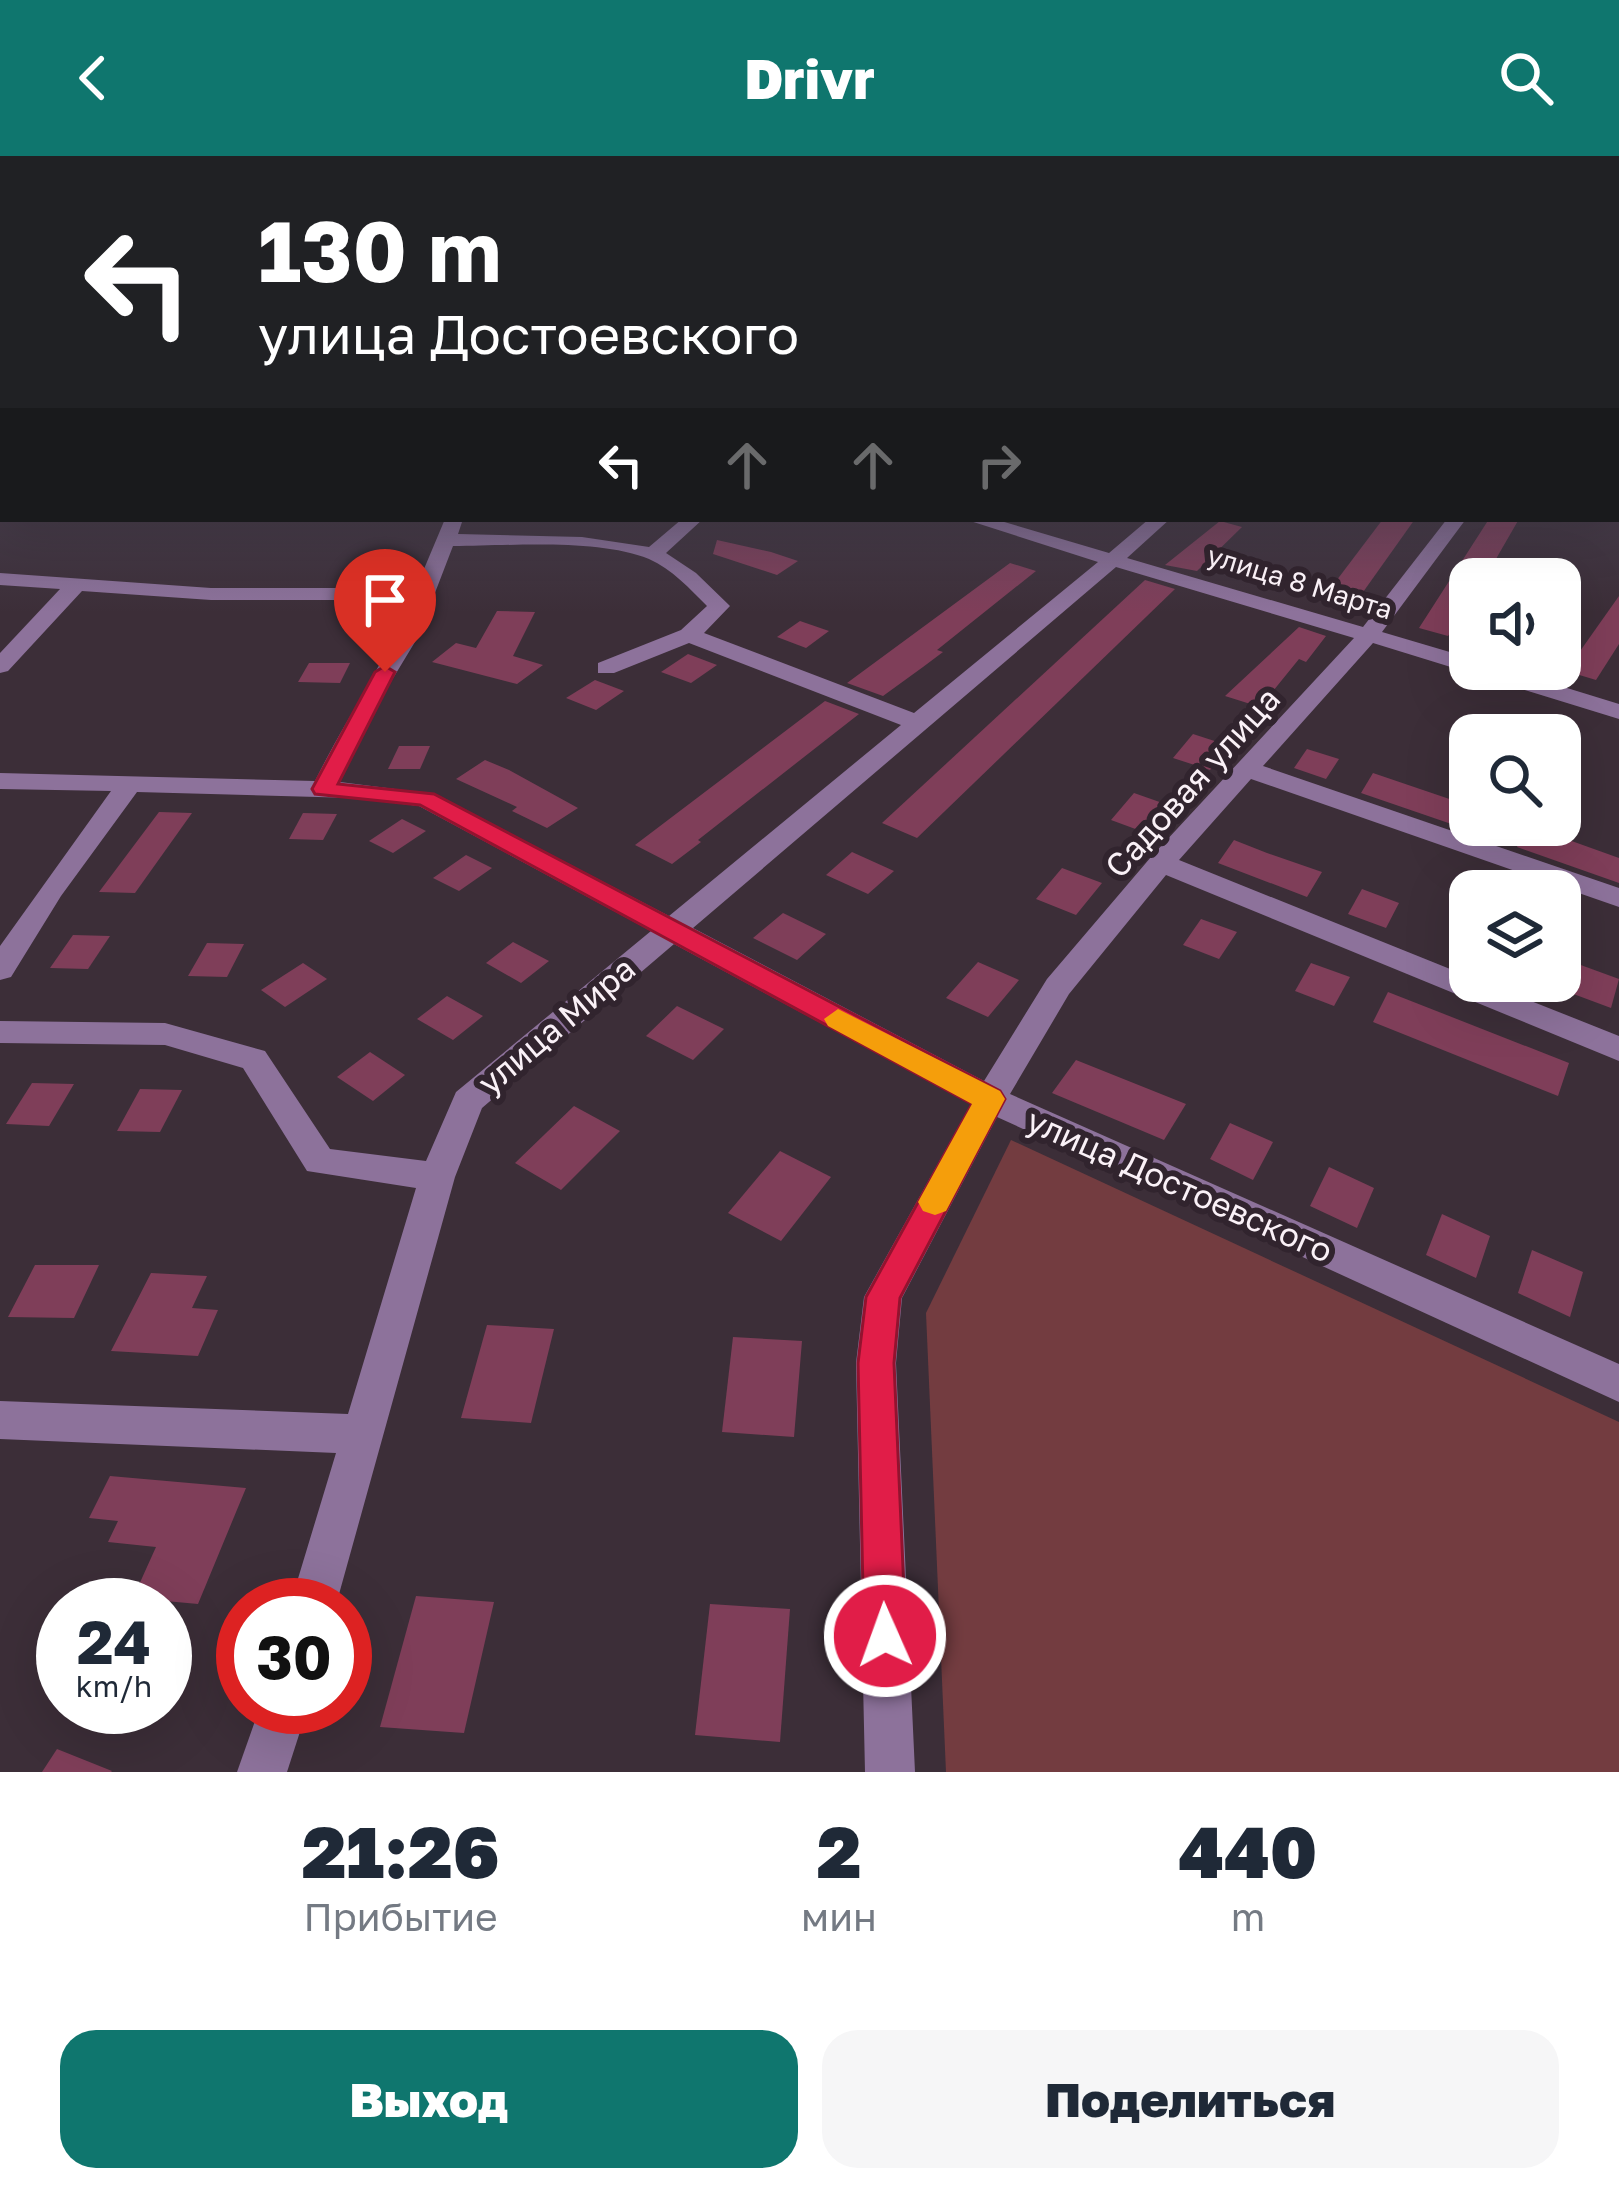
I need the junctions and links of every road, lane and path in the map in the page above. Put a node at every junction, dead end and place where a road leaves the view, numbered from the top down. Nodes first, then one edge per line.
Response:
1 (690, 522) edge
2 (985, 522) edge
3 (1157, 522) edge
4 (1455, 522) edge
5 (451, 530) edge
6 (652, 554) junction
7 (1116, 559) junction
8 (0, 579) edge
9 (75, 586) junction
10 (421, 594) junction
11 (1370, 633) junction
12 (689, 635) junction
13 (1449, 658) edge
14 (0, 666) edge
15 (606, 668) dead end
16 (1549, 690) edge
17 (1619, 712) edge
18 (917, 723) junction
19 (1246, 769) junction
20 (0, 781) edge
21 (131, 783) junction
22 (324, 789) junction
23 (1161, 863) junction
24 (1619, 898) edge
25 (669, 930) junction
26 (0, 970) edge
27 (0, 1032) edge
28 (1619, 1048) edge
29 (990, 1099) junction
30 (437, 1177) junction
31 (1619, 1383) edge
32 (0, 1420) edge
33 (363, 1434) junction
34 (321, 1578) edge
35 (275, 1734) edge
36 (262, 1772) edge
37 (890, 1772) edge

1 - 6 street
2 - 7 street, улица 8 Марта
3 - 7 street, улица Мира
4 - 11 street, Садовая улица
5 - 6 street
5 - 10 street
6 - 12 street
7 - 11 street, улица 8 Марта
7 - 18 street, улица Мира
8 - 9 street
9 - 10 street
9 - 14 street
10 - 22 street
11 - 13 street, улица 8 Марта
11 - 19 street, Садовая улица
12 - 15 street
12 - 18 street
16 - 17 street
18 - 25 street, улица Мира
19 - 23 street, Садовая улица
19 - 24 street
20 - 21 street, улица Достоевского
21 - 22 street, улица Достоевского
21 - 26 street
22 - 25 street, улица Достоевского
23 - 28 street
23 - 29 street, Садовая улица
25 - 29 street, улица Достоевского
25 - 30 street, улица Мира
27 - 30 street
29 - 31 street, улица Достоевского
29 - 37 street, Садовая улица
30 - 33 street, улица Мира
32 - 33 street
33 - 34 street, улица Мира
35 - 36 street

